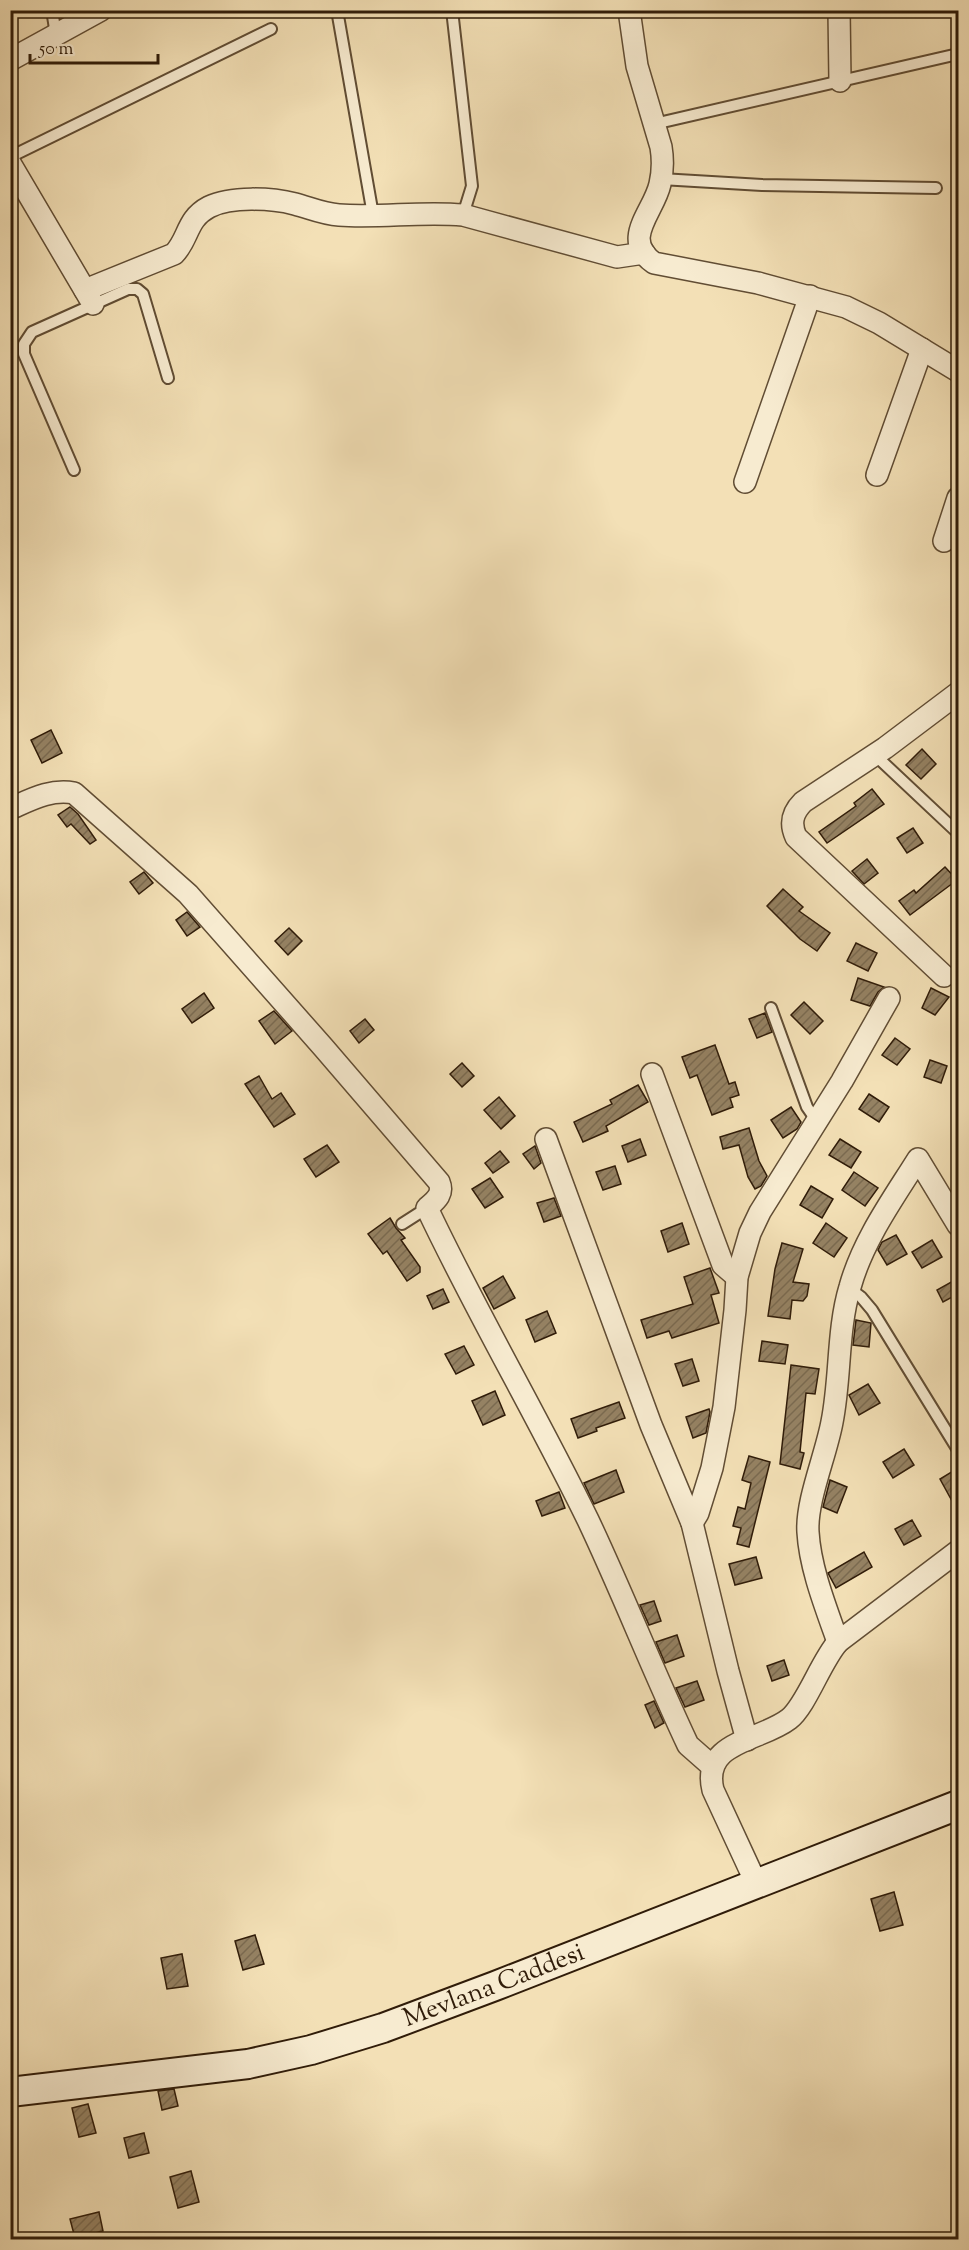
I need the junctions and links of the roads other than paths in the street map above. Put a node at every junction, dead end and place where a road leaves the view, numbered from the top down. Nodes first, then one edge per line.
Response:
1 (52, 10) edge
2 (101, 10) edge
3 (337, 10) edge
4 (452, 10) edge
5 (629, 10) edge
6 (839, 10) edge
7 (271, 29) dead end
8 (56, 35) junction
9 (958, 54) edge
10 (10, 60) edge
11 (840, 81) junction
12 (654, 124) junction
13 (10, 157) edge
14 (10, 163) edge
15 (661, 179) junction
16 (936, 188) dead end
17 (373, 215) junction
18 (463, 215) junction
19 (644, 253) junction
20 (810, 296) junction
21 (89, 297) junction
22 (922, 349) junction
23 (958, 371) edge
24 (168, 378) dead end
25 (75, 470) dead end
26 (877, 475) dead end
27 (745, 482) dead end
28 (958, 498) edge
29 (944, 541) dead end
30 (958, 693) edge
31 (876, 755) junction
32 (10, 807) edge
33 (958, 833) edge
34 (944, 976) dead end
35 (889, 998) dead end
36 (771, 1008) dead end
37 (652, 1074) dead end
38 (816, 1120) junction
39 (546, 1139) dead end
40 (427, 1208) junction
41 (402, 1224) dead end
42 (958, 1226) edge
43 (737, 1277) junction
44 (849, 1288) junction
45 (958, 1450) edge
46 (692, 1523) junction
47 (958, 1551) edge
48 (838, 1642) junction
49 (747, 1740) junction
50 (712, 1767) junction
51 (958, 1805) edge
52 (757, 1885) junction
53 (10, 2092) edge

1 - 8 lane
2 - 8 street
3 - 17 lane
4 - 18 lane
5 - 12 street
6 - 11 street
7 - 13 lane
8 - 10 street
9 - 11 lane
11 - 12 lane
12 - 15 street
14 - 21 street
15 - 16 lane
15 - 19 street
17 - 18 street
17 - 21 street
18 - 19 street
19 - 20 street
20 - 22 street
20 - 27 street
21 - 24 lane
21 - 25 lane
22 - 23 street
22 - 26 street
28 - 29 street
30 - 31 street
31 - 33 lane
31 - 34 street
32 - 40 street
35 - 38 street
36 - 38 lane
37 - 43 street
38 - 43 street
39 - 46 street
40 - 41 lane
40 - 50 street
42 - 44 street
43 - 46 street
44 - 45 lane
44 - 48 street
46 - 49 street
47 - 48 street
48 - 49 street
49 - 50 street
50 - 52 street
51 - 52 street, Mevlana Caddesi
52 - 53 street, Mevlana Caddesi

